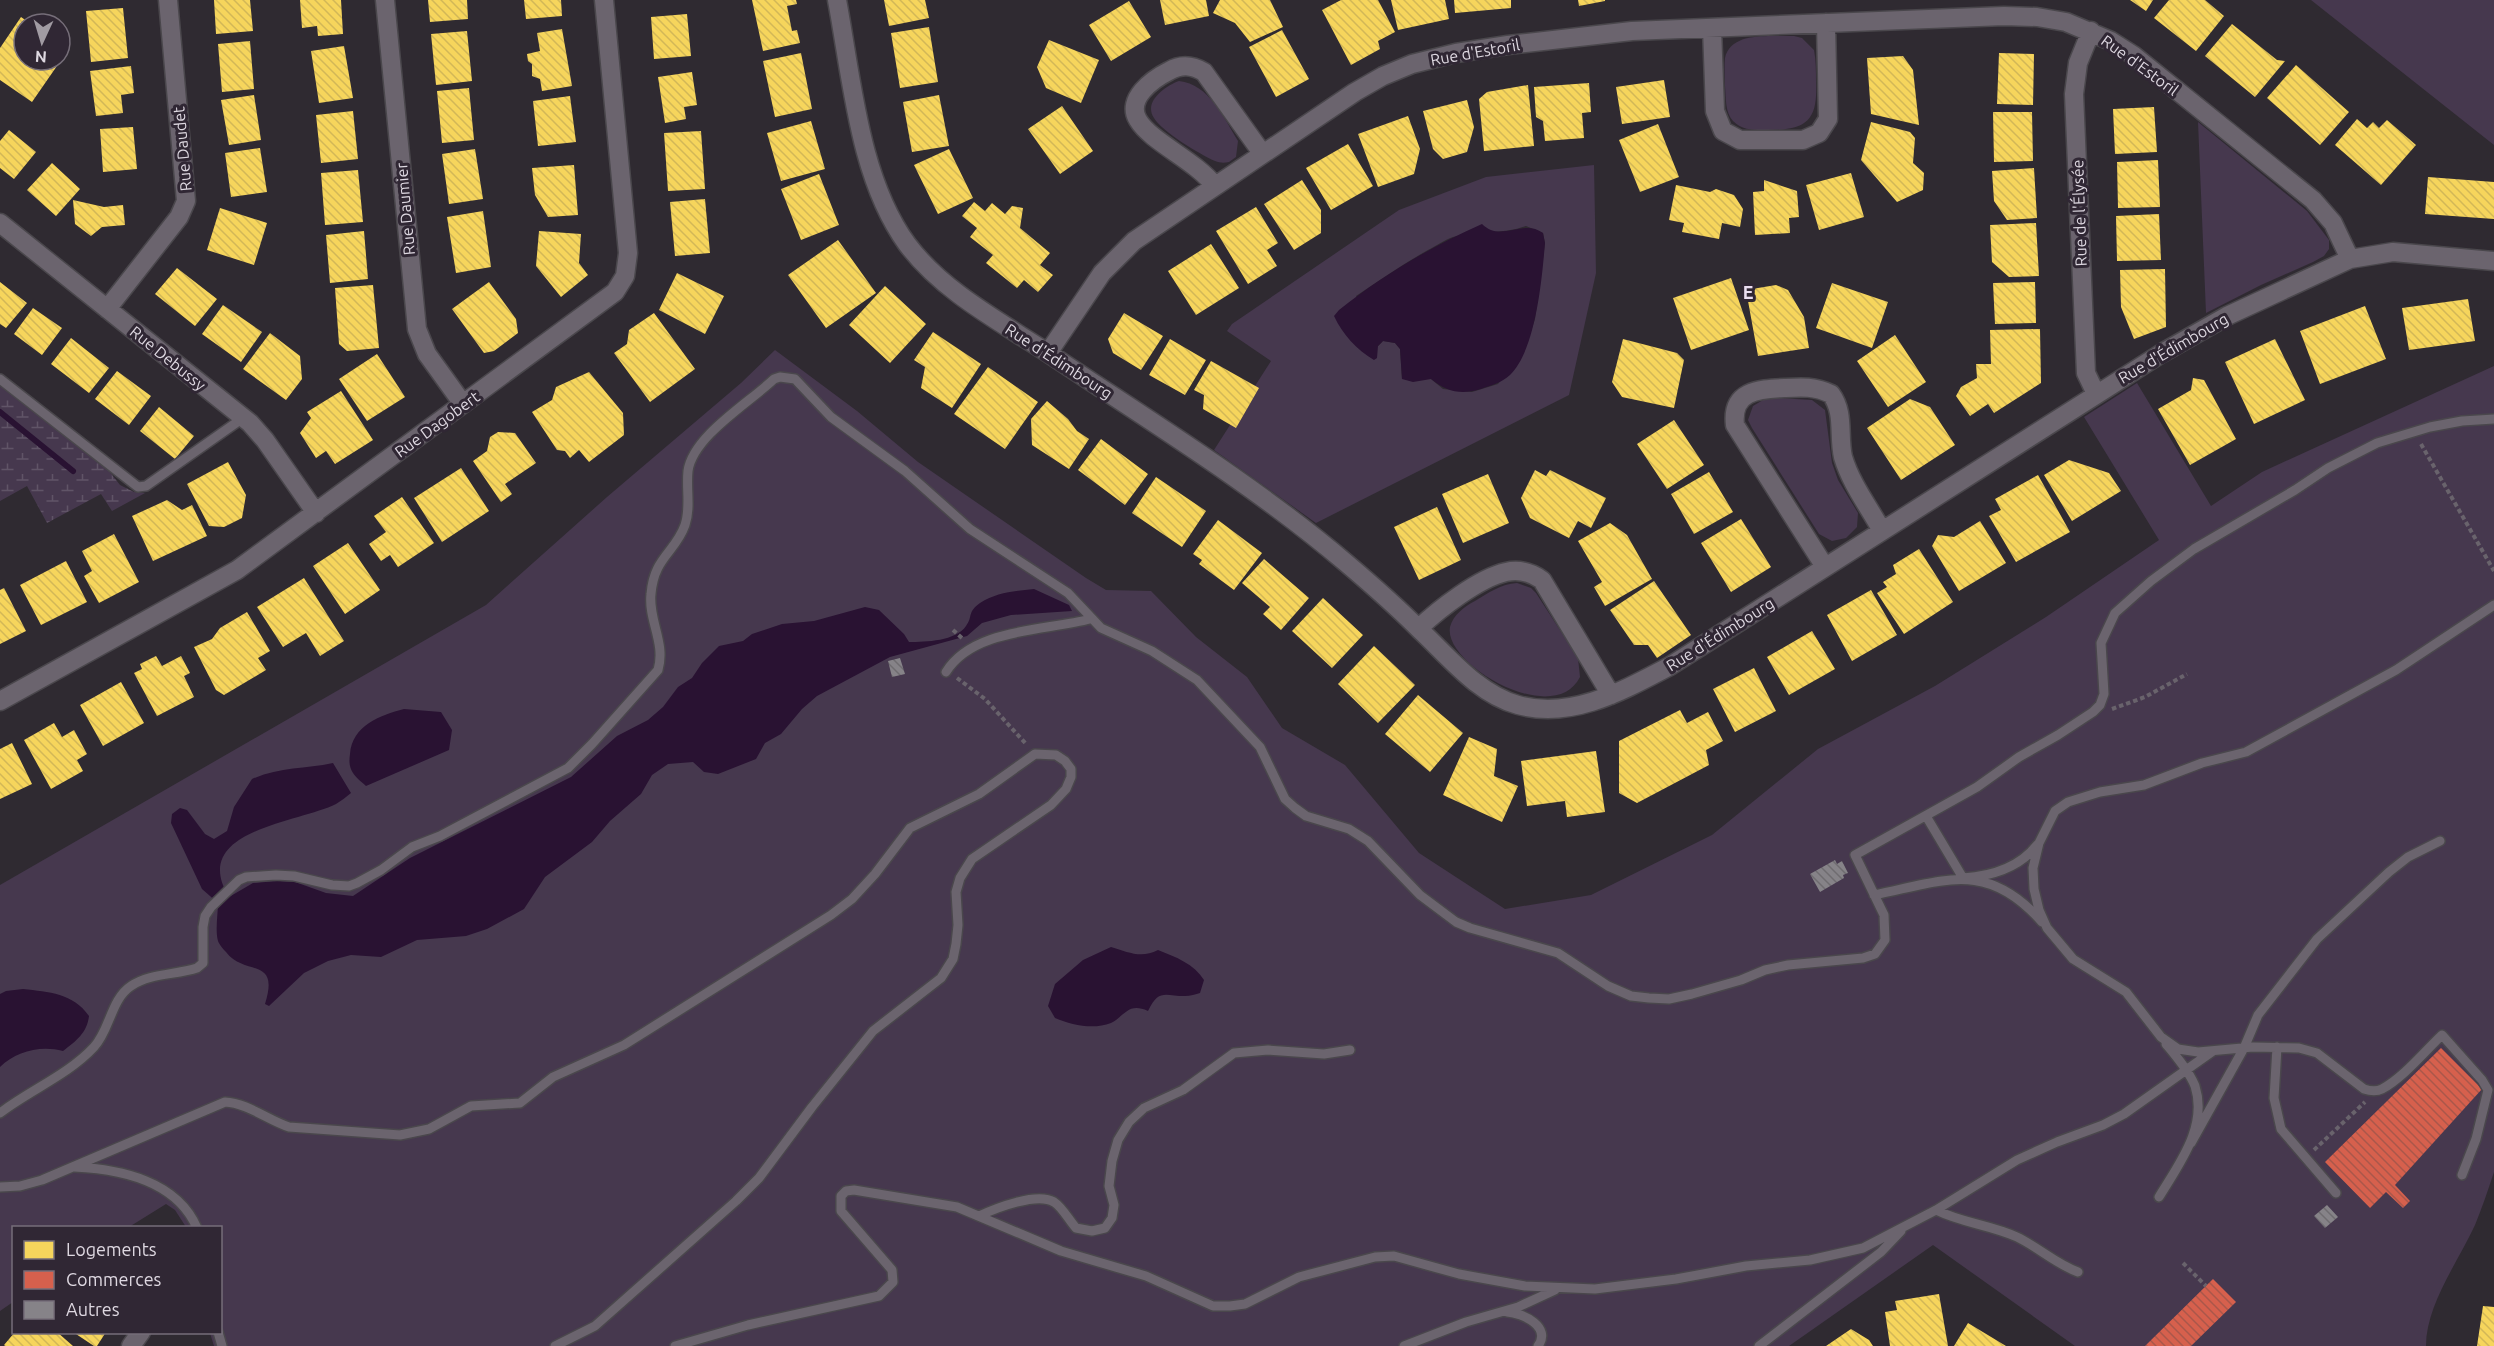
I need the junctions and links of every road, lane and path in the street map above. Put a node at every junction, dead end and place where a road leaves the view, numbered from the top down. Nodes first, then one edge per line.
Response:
1 (168, 0) edge
2 (385, 0) edge
3 (604, 0) edge
4 (837, 0) edge
5 (1826, 23) junction
6 (1712, 28) junction
7 (2091, 31) junction
8 (1262, 153) junction
9 (1215, 186) junction
10 (0, 223) edge
11 (2350, 259) junction
12 (2494, 261) edge
13 (107, 309) junction
14 (1048, 353) junction
15 (0, 379) edge
16 (2096, 394) junction
17 (463, 404) junction
18 (243, 417) junction
19 (2494, 419) edge
20 (2414, 431) junction
21 (316, 513) junction
22 (1882, 531) junction
23 (1825, 567) junction
24 (2494, 571) edge
25 (2494, 604) edge
26 (1090, 619) junction
27 (1419, 628) junction
28 (953, 630) dead end
29 (963, 639) dead end
30 (946, 672) joint
31 (2187, 674) dead end
32 (1611, 695) junction
33 (0, 701) edge
34 (2083, 721) junction
35 (1035, 754) junction
36 (1926, 816) junction
37 (2440, 842) dead end
38 (2039, 843) junction
39 (1963, 878) junction
40 (1874, 895) junction
41 (2047, 928) junction
42 (2161, 1037) junction
43 (2277, 1047) junction
44 (2244, 1048) junction
45 (1350, 1050) dead end
46 (2213, 1051) junction
47 (2186, 1070) junction
48 (2373, 1091) junction
49 (0, 1113) edge
50 (2192, 1143) junction
51 (2307, 1157) junction
52 (72, 1167) junction
53 (2462, 1174) dead end
54 (0, 1187) edge
55 (2336, 1193) dead end
56 (2159, 1197) dead end
57 (1936, 1210) junction
58 (979, 1216) junction
59 (1907, 1225) junction
60 (197, 1226) edge
61 (2183, 1263) dead end
62 (2078, 1272) dead end
63 (2206, 1286) dead end
64 (1557, 1289) junction
65 (1504, 1311) junction
66 (139, 1334) edge
67 (130, 1346) edge
68 (555, 1346) edge
69 (675, 1346) edge
70 (1404, 1346) edge
71 (1538, 1346) edge
72 (1759, 1346) edge

1 - 13 street, Rue Daudet
2 - 17 street, Rue Daumier
3 - 17 street, Rue Dagobert
4 - 14 street, Rue d'Édimbourg
5 - 6 street, Rue d'Estoril
5 - 6 street
5 - 7 street, Rue d'Estoril
6 - 8 street, Rue d'Estoril
7 - 11 street, Rue d'Estoril
7 - 16 street, Rue de l'Élysée
8 - 9 street, Rue d'Estoril
8 - 9 street
9 - 14 street, Rue d'Estoril
10 - 13 street, Rue Debussy
11 - 12 street, Rue d'Édimbourg
11 - 16 street, Rue d'Édimbourg
13 - 18 street, Rue Debussy
14 - 27 street, Rue d'Édimbourg
15 - 18 lane
16 - 22 street, Rue d'Édimbourg
17 - 21 street, Rue Dagobert
18 - 21 street, Rue Debussy
19 - 20 lane
20 - 24 path
20 - 34 lane
21 - 33 street, Rue Dagobert
22 - 23 street, Rue d'Édimbourg
22 - 23 street
23 - 32 street, Rue d'Édimbourg
25 - 38 lane
26 - 30 lane
26 - 40 lane
26 - 49 lane
27 - 32 street, Rue d'Édimbourg
27 - 32 street
28 - 29 path
30 - 35 path
31 - 34 path
34 - 36 lane
35 - 52 lane
35 - 68 lane
36 - 39 lane
36 - 40 lane
37 - 44 lane
38 - 39 lane
38 - 41 lane
39 - 40 lane
39 - 41 lane
41 - 42 lane
42 - 46 lane
42 - 47 lane
43 - 44 lane
43 - 48 lane
43 - 51 lane
44 - 46 lane
44 - 50 lane
45 - 58 lane
46 - 47 lane
47 - 50 lane
47 - 57 lane
48 - 51 path
48 - 53 lane
50 - 56 lane
51 - 55 lane
52 - 54 lane
52 - 60 lane
57 - 59 lane
57 - 62 lane
58 - 64 lane
58 - 69 lane
59 - 64 lane
59 - 72 lane
61 - 63 path
64 - 65 lane
65 - 70 lane
65 - 71 lane
66 - 67 street

